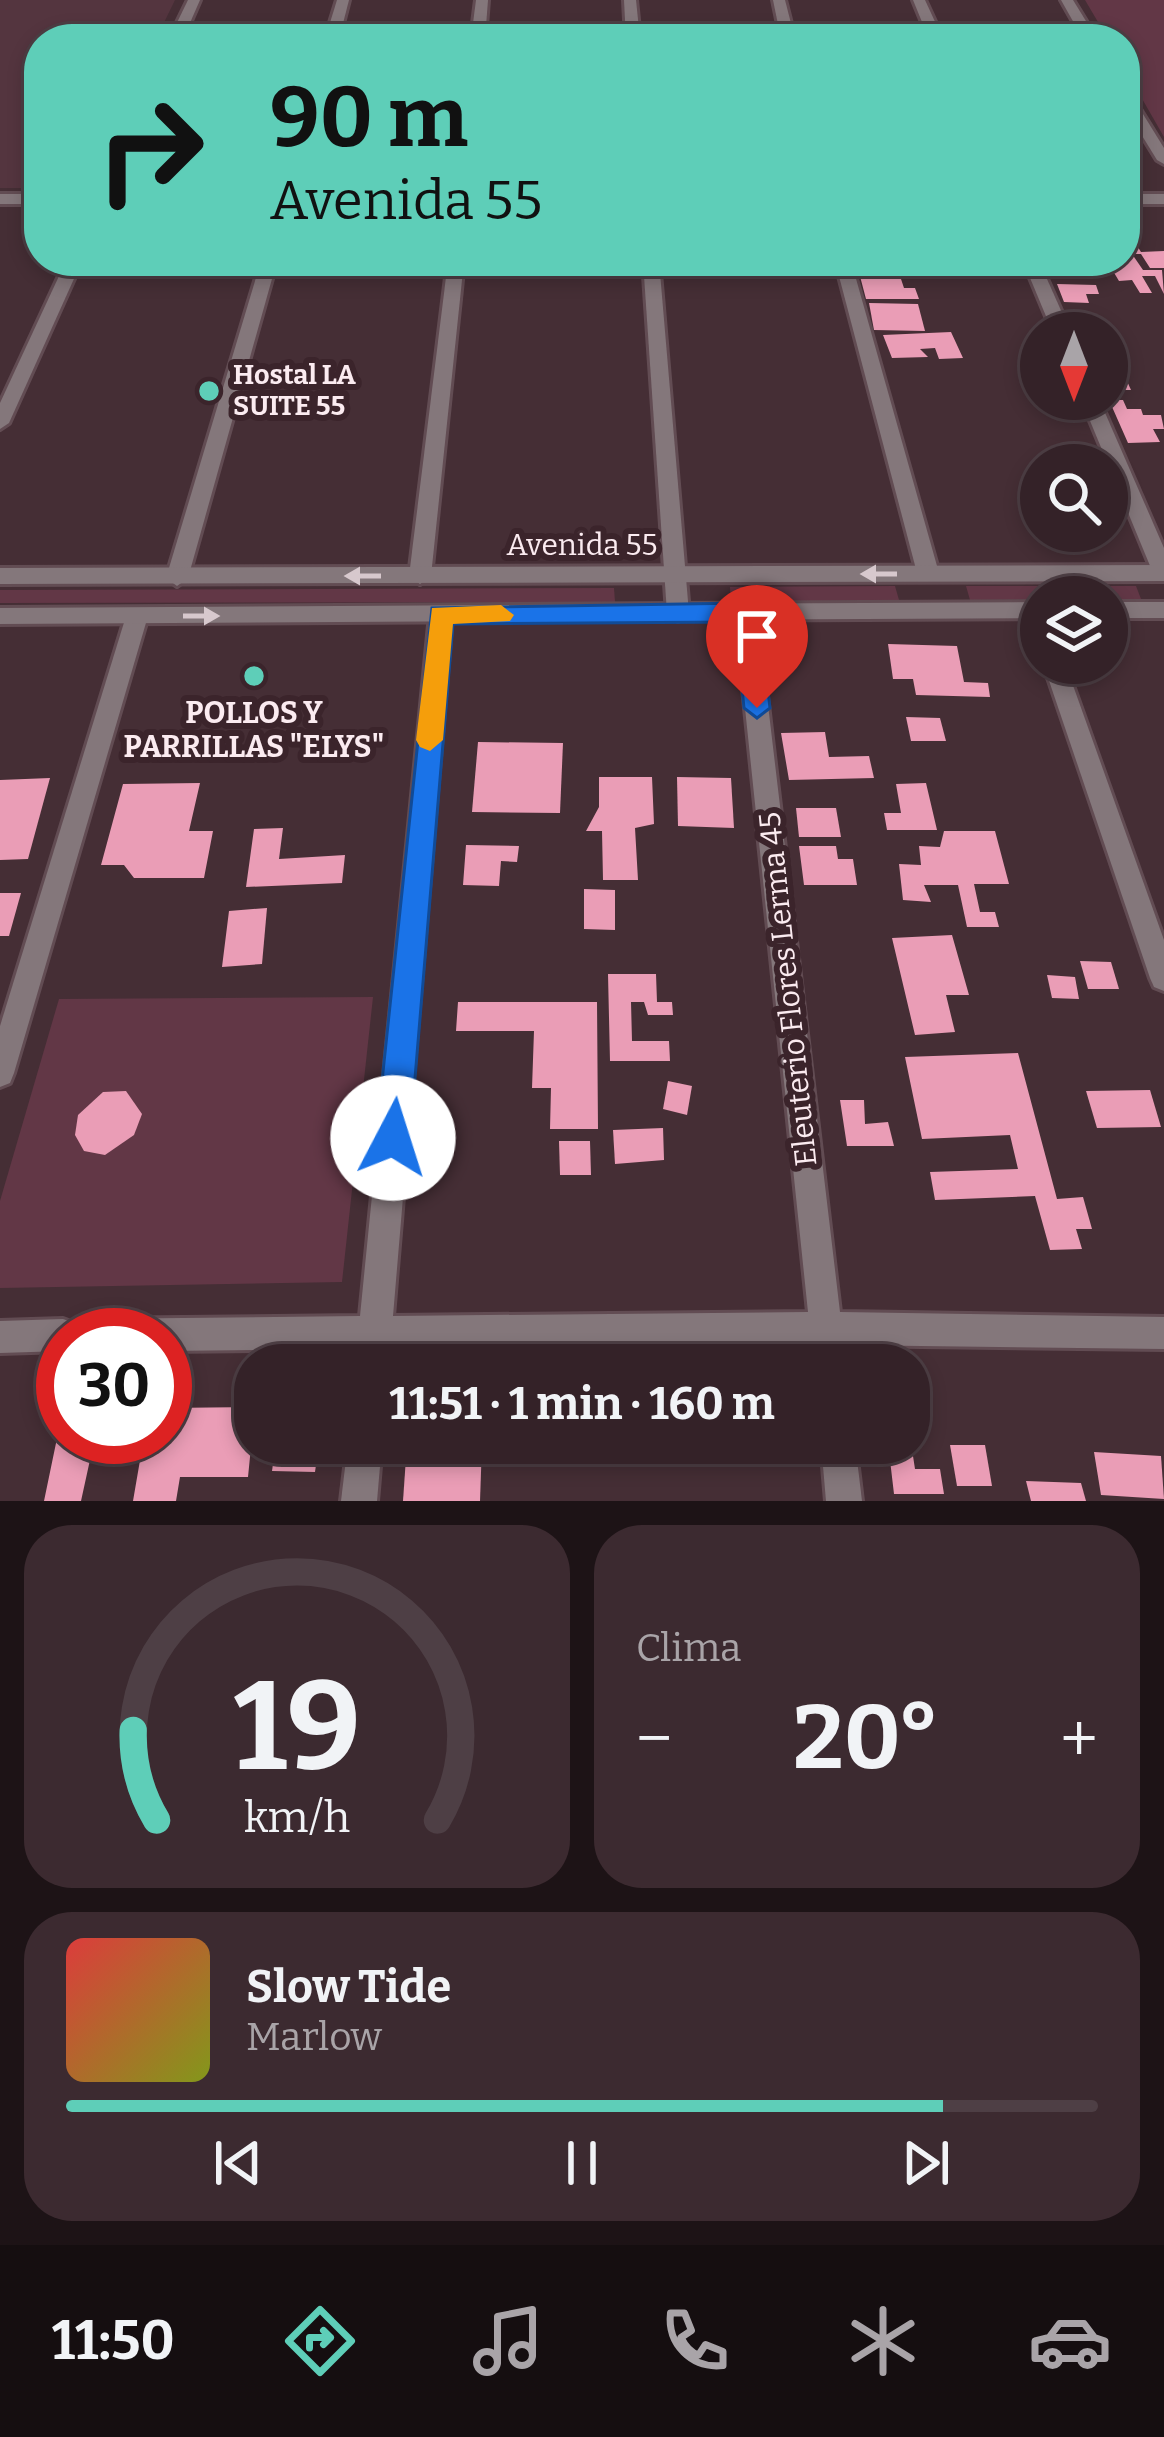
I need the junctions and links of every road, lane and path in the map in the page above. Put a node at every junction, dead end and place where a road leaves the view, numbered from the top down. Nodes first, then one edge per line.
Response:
1 (1140, 121) edge
2 (1164, 160) edge
3 (67, 276) edge
4 (265, 276) edge
5 (454, 276) edge
6 (652, 276) edge
7 (847, 276) edge
8 (1037, 276) edge
9 (1053, 312) edge
10 (2, 412) edge
11 (1099, 420) edge
12 (928, 573) junction
13 (1164, 573) edge
14 (675, 575) junction
15 (0, 576) edge
16 (420, 576) junction
17 (177, 578) junction
18 (1128, 610) edge
19 (1164, 610) edge
20 (746, 612) junction
21 (678, 613) junction
22 (441, 615) junction
23 (0, 616) edge
24 (137, 616) junction
25 (1020, 616) edge
26 (1061, 684) edge
27 (1164, 978) edge
28 (0, 1073) edge
29 (826, 1328) junction
30 (376, 1329) junction
31 (192, 1333) edge
32 (1164, 1333) edge
33 (36, 1336) edge
34 (0, 1337) edge
35 (374, 1344) edge
36 (828, 1344) edge
37 (362, 1464) edge
38 (840, 1464) edge
39 (359, 1501) edge
40 (844, 1501) edge

1 - 2 street
3 - 10 street
4 - 17 street
5 - 16 street
6 - 14 street
7 - 12 street
8 - 9 street
11 - 13 street
12 - 13 street, Avenida 55
12 -> 14 street, Avenida 55
14 - 16 street, Avenida 55
14 - 21 street
15 - 17 street, Avenida 55
16 -> 17 street, Avenida 55
18 - 19 street
20 - 21 street
20 - 25 street
20 - 29 street, Eleuterio Flores Lerma 45
21 - 22 street
24 -> 22 street
22 - 30 street
23 - 24 street
24 - 28 street
26 - 27 street
29 - 30 street
29 - 32 street
29 - 36 street, Eleuterio Flores Lerma 45
30 - 31 street
30 - 35 street
33 - 34 street
37 - 39 street
38 - 40 street

